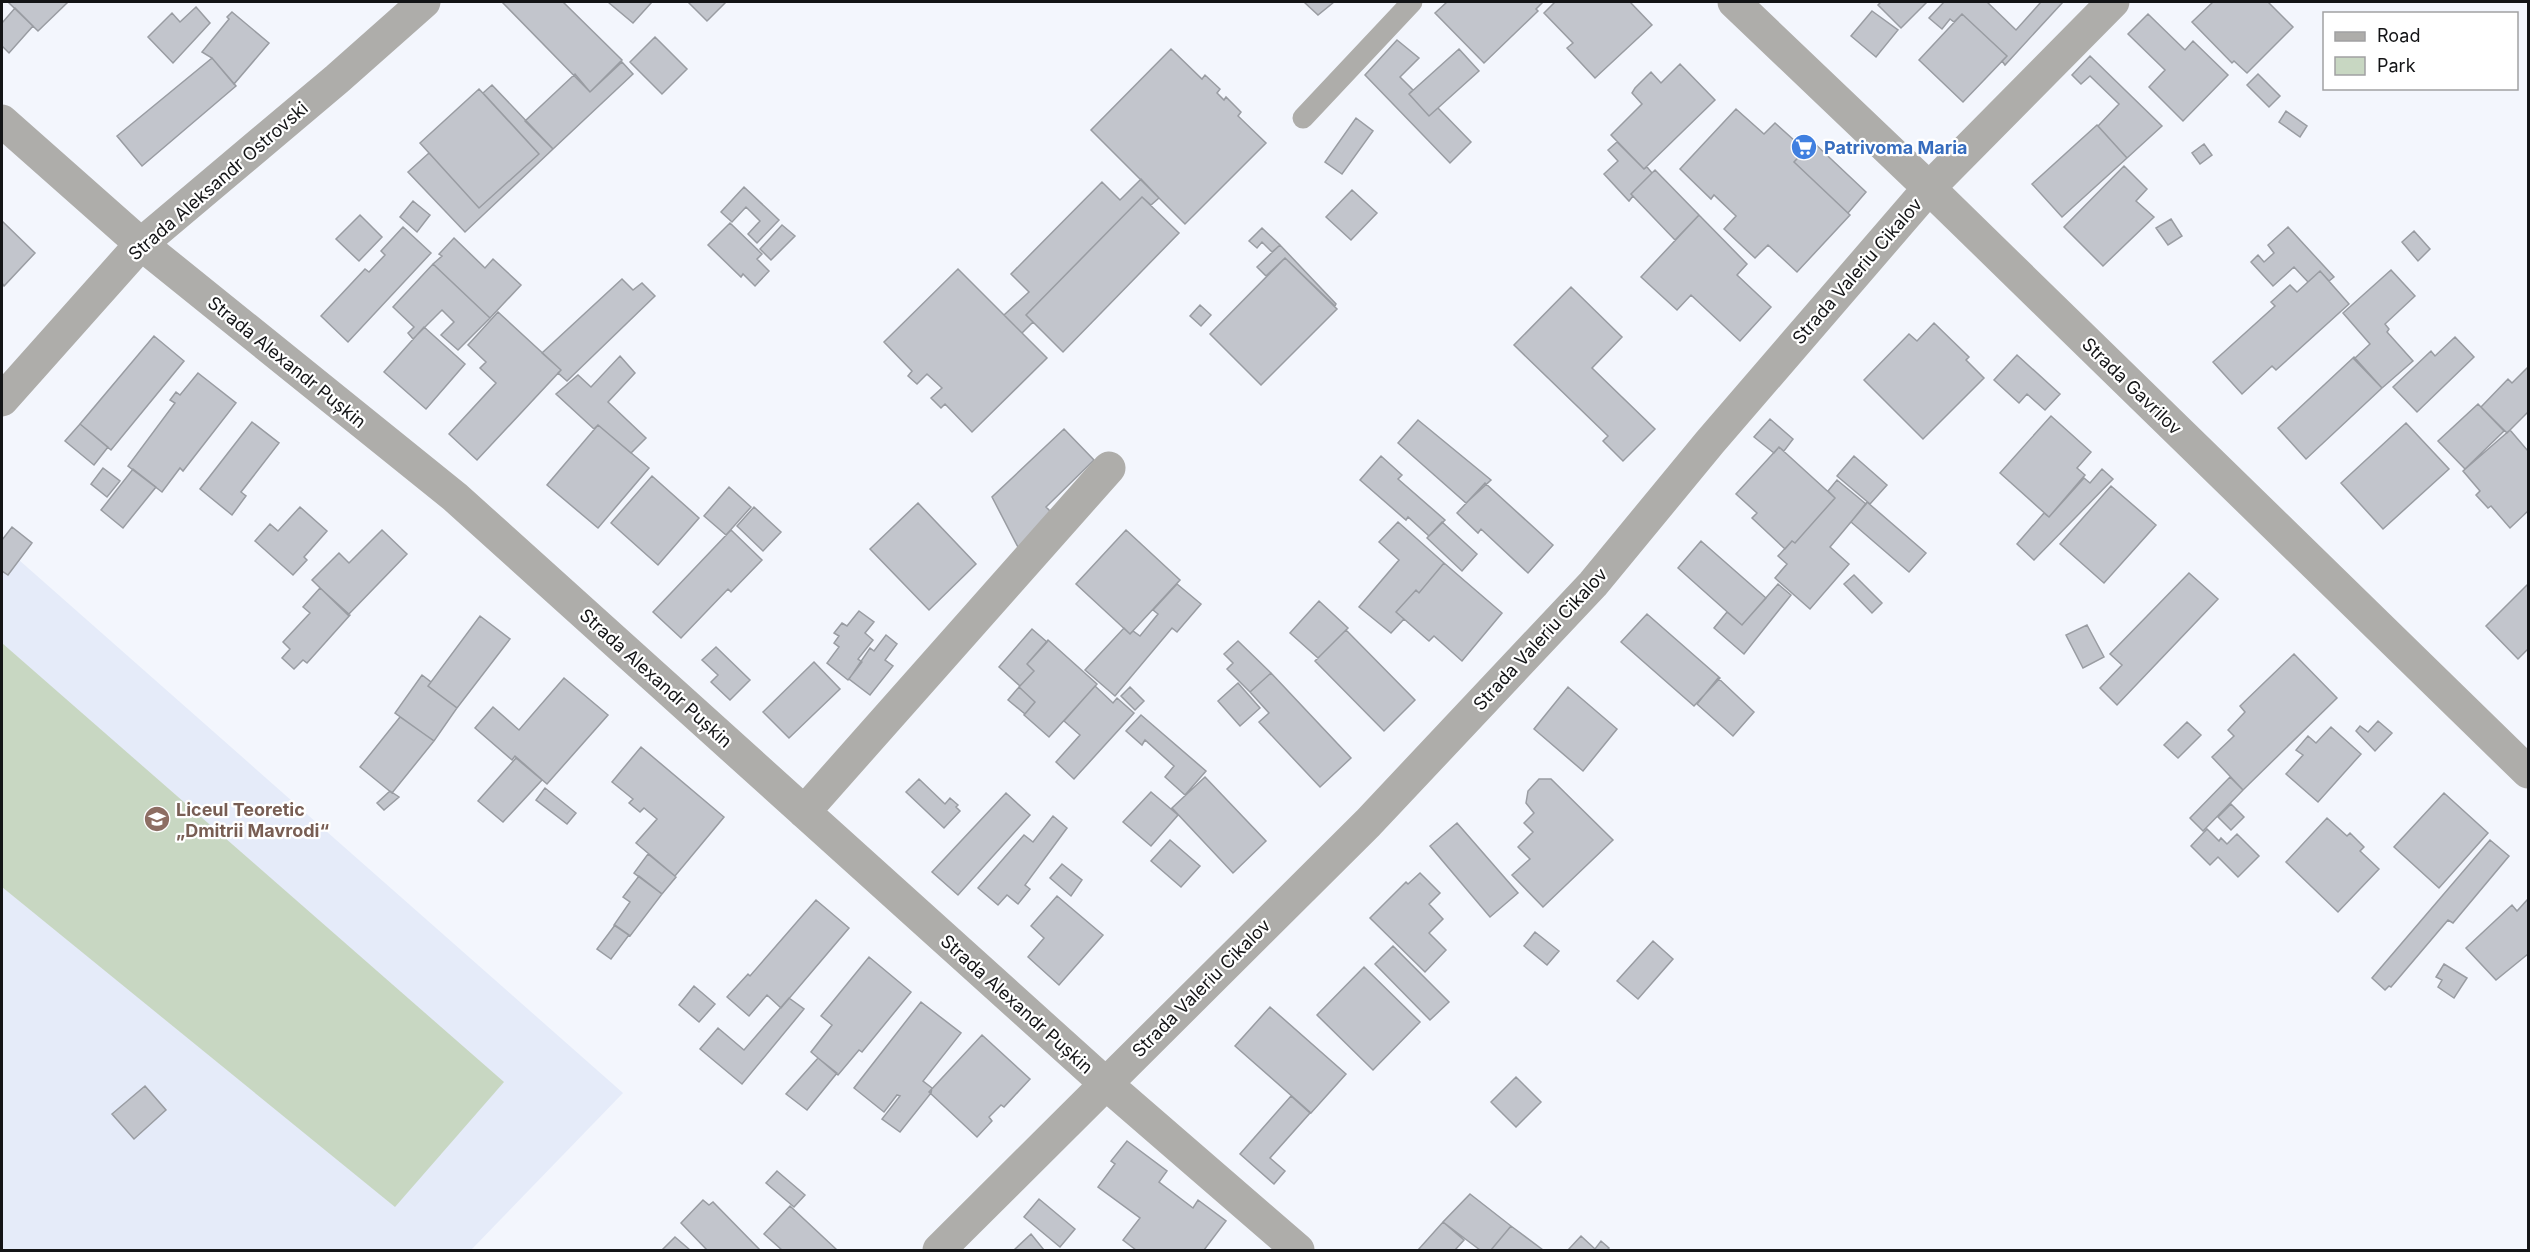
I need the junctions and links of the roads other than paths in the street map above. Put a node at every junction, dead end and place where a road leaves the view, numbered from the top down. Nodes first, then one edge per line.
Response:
1 (424, 2) edge
2 (1412, 2) edge
3 (1734, 2) edge
4 (2113, 2) edge
5 (1303, 118) dead end
6 (2, 121) edge
7 (1929, 188) junction
8 (141, 244) junction
9 (2, 400) edge
10 (1109, 468) dead end
11 (2529, 772) edge
12 (804, 812) junction
13 (1105, 1083) junction
14 (939, 1251) edge
15 (1298, 1251) edge

1 - 8 street, Strada Aleksandr Ostrovski
2 - 5 lane
3 - 7 street, Strada Gavrilov
4 - 7 street, Strada Valeriu Cikalov
6 - 8 street, Strada Alexandr Pușkin
7 - 11 street, Strada Gavrilov
7 - 13 street, Strada Valeriu Cikalov
8 - 9 street, Strada Aleksandr Ostrovski
8 - 12 street, Strada Alexandr Pușkin
10 - 12 street
12 - 13 street, Strada Alexandr Pușkin
13 - 14 street, Strada Valeriu Cikalov
13 - 15 street, Strada Alexandr Pușkin

